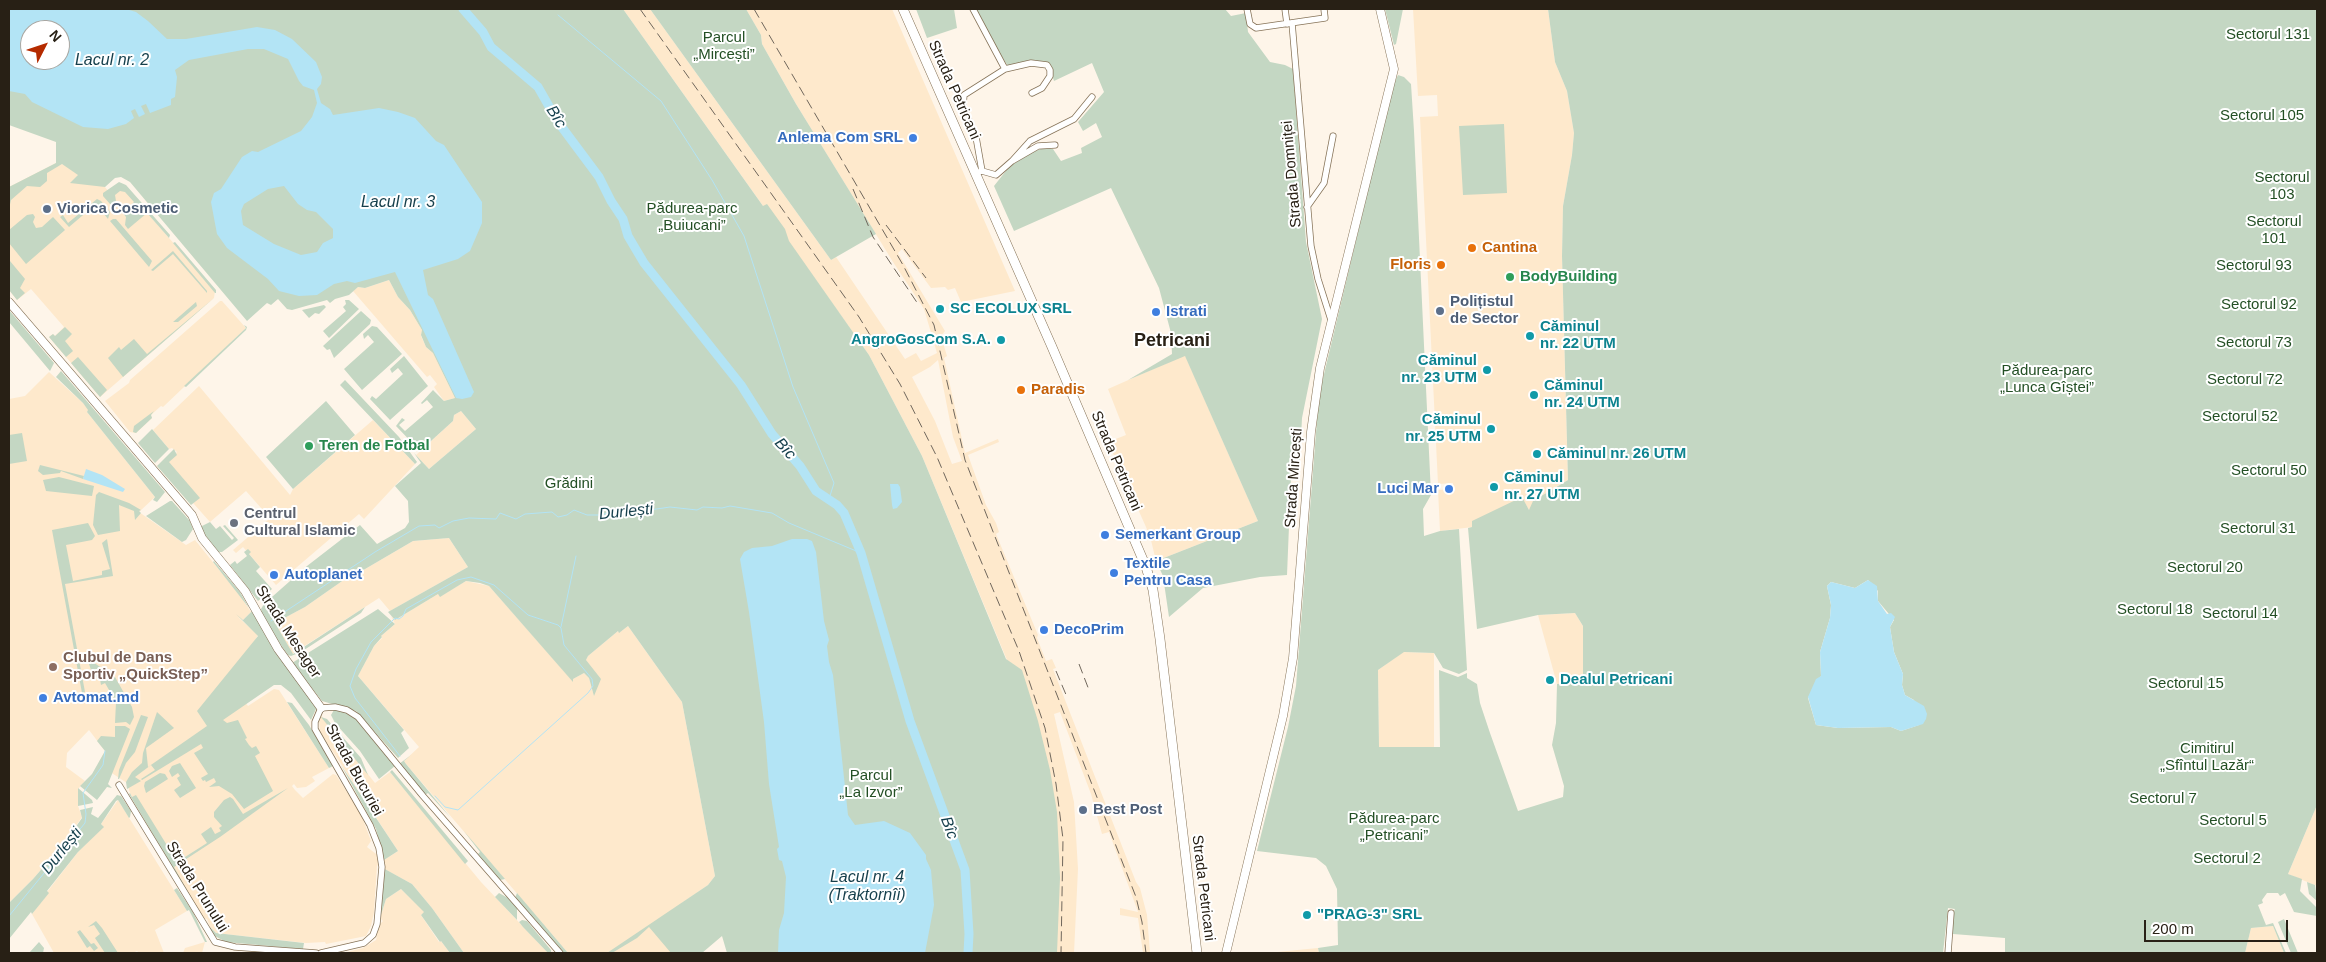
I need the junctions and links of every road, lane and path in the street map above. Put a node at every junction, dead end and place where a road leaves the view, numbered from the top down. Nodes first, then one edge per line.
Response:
1 (973, 9) edge
2 (1247, 9) edge
3 (1285, 9) edge
4 (1324, 9) edge
5 (1380, 9) edge
6 (906, 11) edge
7 (1290, 24) junction
8 (1005, 69) junction
9 (1032, 93) dead end
10 (1092, 97) dead end
11 (1333, 136) dead end
12 (1055, 145) dead end
13 (1012, 161) junction
14 (979, 173) junction
15 (1307, 206) junction
16 (9, 302) edge
17 (1331, 320) junction
18 (321, 708) junction
19 (119, 785) dead end
20 (1951, 913) dead end
21 (316, 953) edge
22 (320, 953) edge
23 (560, 953) edge
24 (1197, 953) edge
25 (1226, 953) edge
26 (1948, 953) edge

1 - 8 street
2 - 7 street
3 - 7 street, Strada Domniței
4 - 7 street
5 - 17 main road, Strada Mircești
6 - 14 main road, Strada Petricani
7 - 15 street, Strada Domniței
8 - 9 street
8 - 14 street
10 - 13 street
11 - 15 street
12 - 13 street
13 - 14 street
14 - 24 main road, Strada Petricani
15 - 17 street, Strada Domniței
16 - 18 main road, Strada Mesager
17 - 25 main road, Strada Mircești
18 - 22 street, Strada Bucuriei
18 - 23 street
19 - 21 street, Strada Prunului
20 - 26 street

